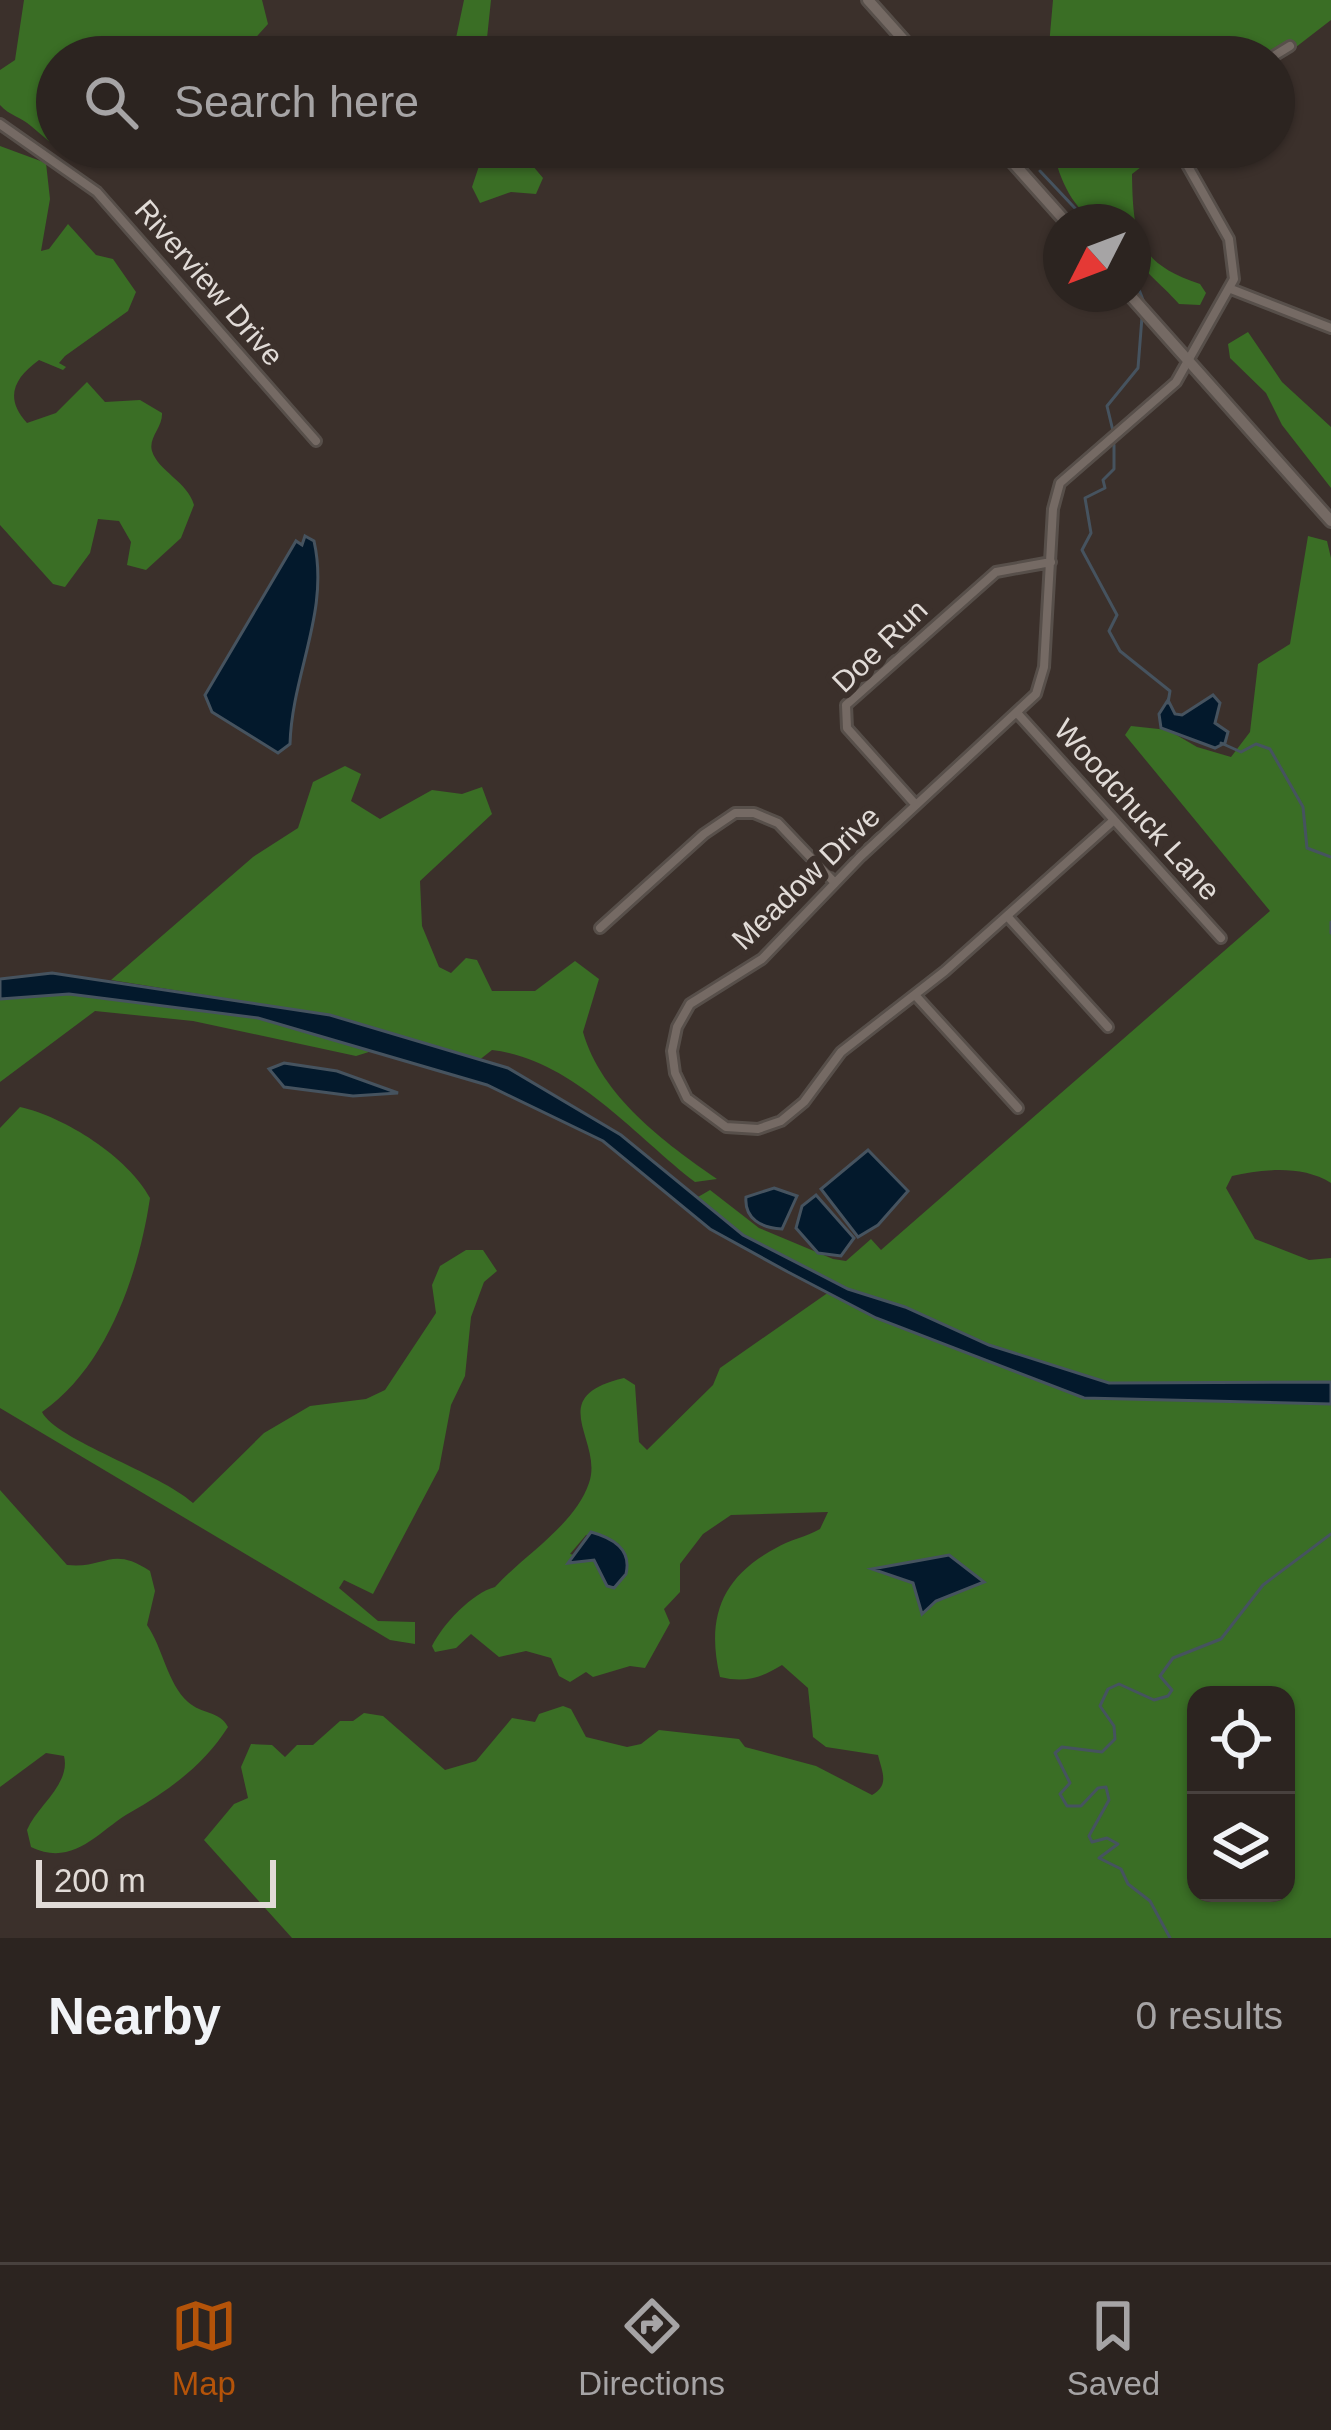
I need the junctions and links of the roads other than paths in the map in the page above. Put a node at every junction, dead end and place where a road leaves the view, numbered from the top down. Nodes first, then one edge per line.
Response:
1 (868, 0) edge
2 (900, 36) edge
3 (0, 124) edge
4 (36, 149) edge
5 (63, 168) edge
6 (1018, 168) edge
7 (1189, 168) edge
8 (1050, 204) edge
9 (1231, 289) junction
10 (1145, 312) edge
11 (1331, 328) edge
12 (1188, 361) junction
13 (316, 441) dead end
14 (1331, 521) edge
15 (1051, 562) junction
16 (1018, 714) junction
17 (916, 805) junction
18 (1114, 820) junction
19 (834, 882) junction
20 (1006, 916) junction
21 (600, 928) dead end
22 (1221, 938) dead end
23 (916, 994) junction
24 (1108, 1027) dead end
25 (1018, 1108) dead end

1 - 2 street
3 - 4 street, Riverview Drive
5 - 13 street, Riverview Drive
6 - 8 street
7 - 9 street
9 - 11 street
9 - 12 street, Meadow Drive
10 - 12 street
12 - 14 street
12 - 15 street, Meadow Drive
15 - 16 street, Meadow Drive
15 - 17 street, Doe Run
16 - 17 street, Meadow Drive
16 - 18 street, Woodchuck Lane
17 - 19 street, Meadow Drive
18 - 20 street, Meadow Drive
18 - 22 street, Woodchuck Lane
19 - 21 street
19 - 23 street, Meadow Drive
20 - 23 street, Meadow Drive
20 - 24 street
23 - 25 street

